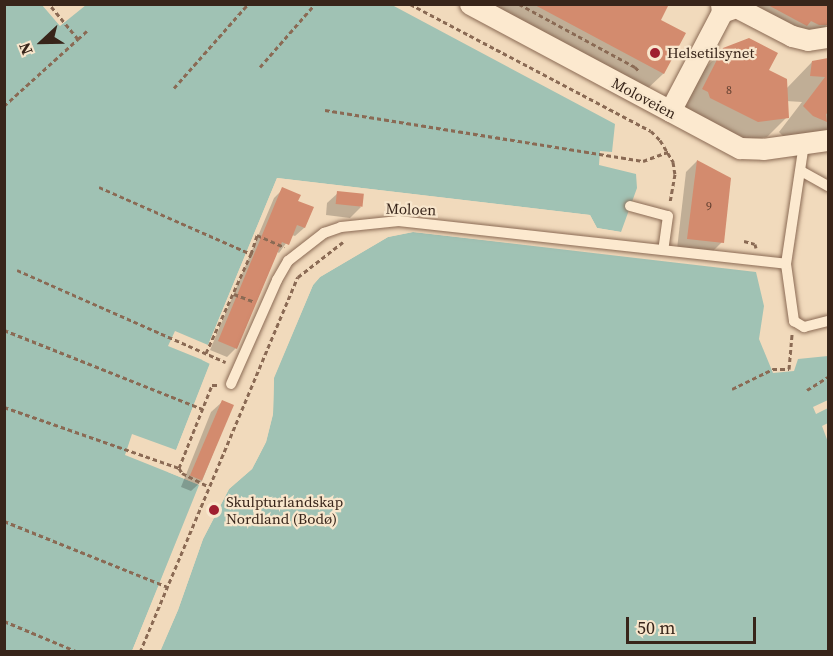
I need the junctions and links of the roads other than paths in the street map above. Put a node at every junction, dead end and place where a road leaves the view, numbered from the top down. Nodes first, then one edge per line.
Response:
1 (470, 4) edge
2 (721, 8) edge
3 (828, 37) edge
4 (670, 111) junction
5 (828, 140) edge
6 (804, 143) junction
7 (801, 171) junction
8 (828, 186) edge
9 (630, 206) dead end
10 (663, 250) junction
11 (786, 264) junction
12 (828, 321) edge
13 (231, 384) road end

1 - 4 street, Moloveien
2 - 3 street
2 - 4 street
4 - 6 street, Moloveien
5 - 6 street, Moloveien
6 - 7 lane
7 - 8 lane
7 - 11 lane
9 - 10 lane
10 - 11 lane, Moloen
10 - 13 lane, Moloen
11 - 12 lane

